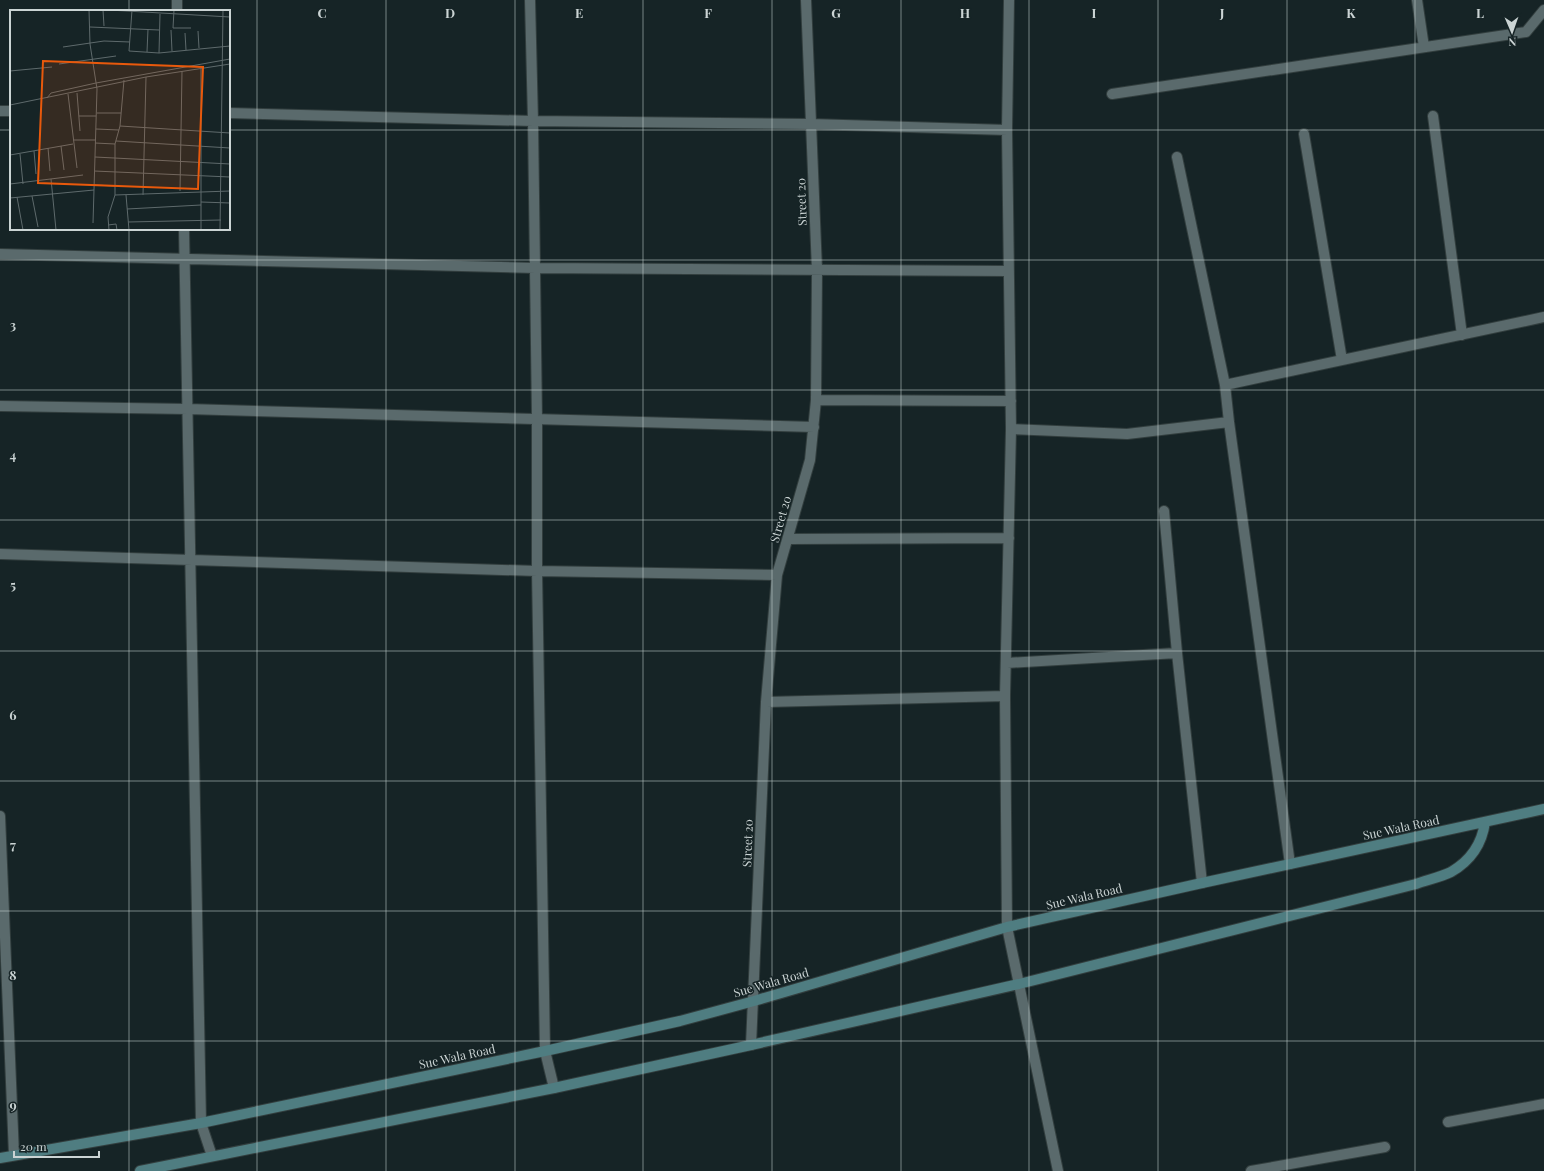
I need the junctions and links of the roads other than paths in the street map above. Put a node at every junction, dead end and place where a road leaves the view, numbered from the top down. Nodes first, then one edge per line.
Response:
1 (530, 0) edge
2 (806, 0) edge
3 (1009, 0) edge
4 (1417, 0) edge
5 (1544, 10) edge
6 (1424, 47) junction
7 (1112, 94) dead end
8 (230, 113) edge
9 (1433, 116) dead end
10 (533, 121) junction
11 (811, 124) junction
12 (1007, 130) junction
13 (1304, 134) dead end
14 (1177, 157) dead end
15 (184, 230) edge
16 (0, 254) edge
17 (185, 258) junction
18 (535, 268) junction
19 (817, 270) junction
20 (1008, 271) junction
21 (1544, 317) edge
22 (1462, 335) junction
23 (1342, 360) junction
24 (1226, 385) junction
25 (816, 400) junction
26 (1011, 401) junction
27 (0, 406) edge
28 (188, 409) junction
29 (537, 419) junction
30 (1229, 422) junction
31 (814, 427) junction
32 (1011, 429) junction
33 (1164, 510) dead end
34 (1009, 538) junction
35 (788, 539) junction
36 (0, 554) edge
37 (191, 560) junction
38 (537, 571) junction
39 (777, 575) junction
40 (1177, 654) junction
41 (1007, 663) junction
42 (1005, 696) junction
43 (766, 702) junction
44 (1544, 809) edge
45 (0, 816) edge
46 (1485, 822) junction
47 (1290, 864) junction
48 (1202, 883) junction
49 (1007, 927) junction
50 (1019, 984) junction
51 (754, 1001) junction
52 (751, 1045) junction
53 (545, 1051) junction
54 (554, 1088) junction
55 (1544, 1104) edge
56 (1448, 1122) dead end
57 (201, 1123) junction
58 (1385, 1147) dead end
59 (14, 1155) junction
60 (212, 1156) junction
61 (0, 1158) edge
62 (140, 1171) edge
63 (1058, 1171) edge
64 (1251, 1171) edge

1 - 10 street
2 - 11 street, Street 20
3 - 12 street
4 - 6 street
5 - 6 street
6 - 7 street
8 - 10 street
9 - 22 street
10 - 11 street
10 - 18 street
11 - 12 street
11 - 19 street, Street 20
12 - 20 street
13 - 23 street
14 - 24 street
15 - 17 street
16 - 17 street
17 - 18 street
17 - 28 street
18 - 19 street
18 - 29 street
19 - 20 street
19 - 25 street, Street 20
20 - 26 street
21 - 22 street
22 - 23 street
23 - 24 street
24 - 30 street
25 - 26 street
25 - 31 street, Street 20
26 - 32 street
27 - 28 street
28 - 29 street
28 - 37 street
29 - 31 street
29 - 38 street
30 - 32 street
30 - 47 street
31 - 35 street, Street 20
32 - 34 street
33 - 40 street
34 - 35 street
34 - 41 street
35 - 39 street, Street 20
36 - 37 street
37 - 38 street
37 - 57 street
38 - 39 street
38 - 53 street
39 - 43 street, Street 20
40 - 41 street
40 - 48 street
41 - 42 street
42 - 43 street
42 - 49 street
43 - 51 street, Street 20
44 - 46 street, Sue Wala Road
45 - 59 street
46 - 47 street, Sue Wala Road
46 - 50 street
47 - 48 street, Sue Wala Road
48 - 49 street, Sue Wala Road
49 - 50 street
49 - 51 street, Sue Wala Road
50 - 52 street
50 - 63 street
51 - 52 street, Street 20
51 - 53 street, Sue Wala Road
52 - 54 street
53 - 54 street
53 - 57 street, Sue Wala Road
54 - 60 street
55 - 56 street
57 - 59 street, Sue Wala Road
57 - 60 street
58 - 64 street
59 - 61 street, Sue Wala Road
60 - 62 street

